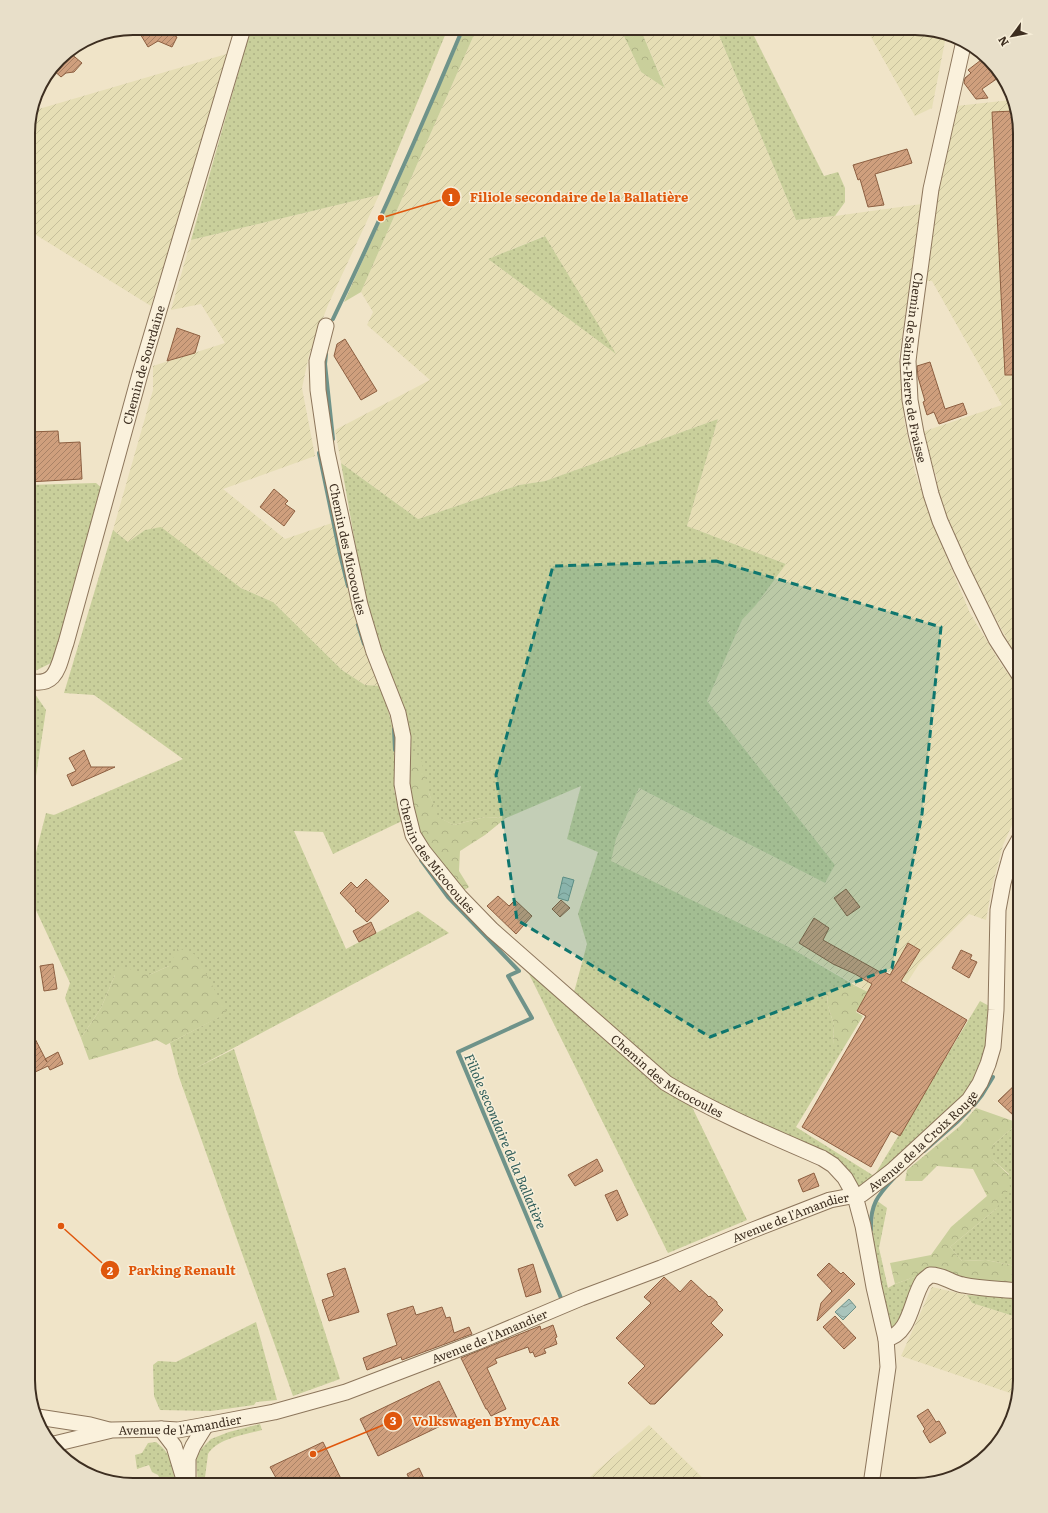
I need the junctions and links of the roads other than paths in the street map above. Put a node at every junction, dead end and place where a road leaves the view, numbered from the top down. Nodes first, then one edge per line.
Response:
1 (241, 35) edge
2 (963, 47) edge
3 (326, 326) dead end
4 (1013, 665) edge
5 (35, 682) edge
6 (1013, 850) edge
7 (855, 1196) junction
8 (1013, 1290) edge
9 (886, 1339) junction
10 (42, 1418) edge
11 (206, 1425) junction
12 (161, 1429) junction
13 (112, 1430) junction
14 (178, 1430) junction
15 (58, 1443) edge
16 (188, 1458) junction
17 (185, 1478) edge
18 (187, 1478) edge
19 (872, 1478) edge

1 - 5 street, Chemin de Sourdaine
2 - 4 street, Chemin de Saint-Pierre de Fraisse
3 - 7 street, Chemin des Micocoules
6 - 7 street, Avenue de la Croix Rouge
7 - 9 street, Avenue de la Croix Rouge
7 - 11 street, Avenue de l'Amandier
8 - 9 street
9 - 19 street, Avenue de la Croix Rouge
10 - 13 street, Avenue de l'Amandier
11 - 14 street, Avenue de l'Amandier
11 - 16 street
12 - 13 street, Avenue de l'Amandier
12 - 14 street, Avenue de l'Amandier
12 - 17 street
13 - 15 street, Avenue de l'Amandier
14 - 16 street
16 - 18 street

